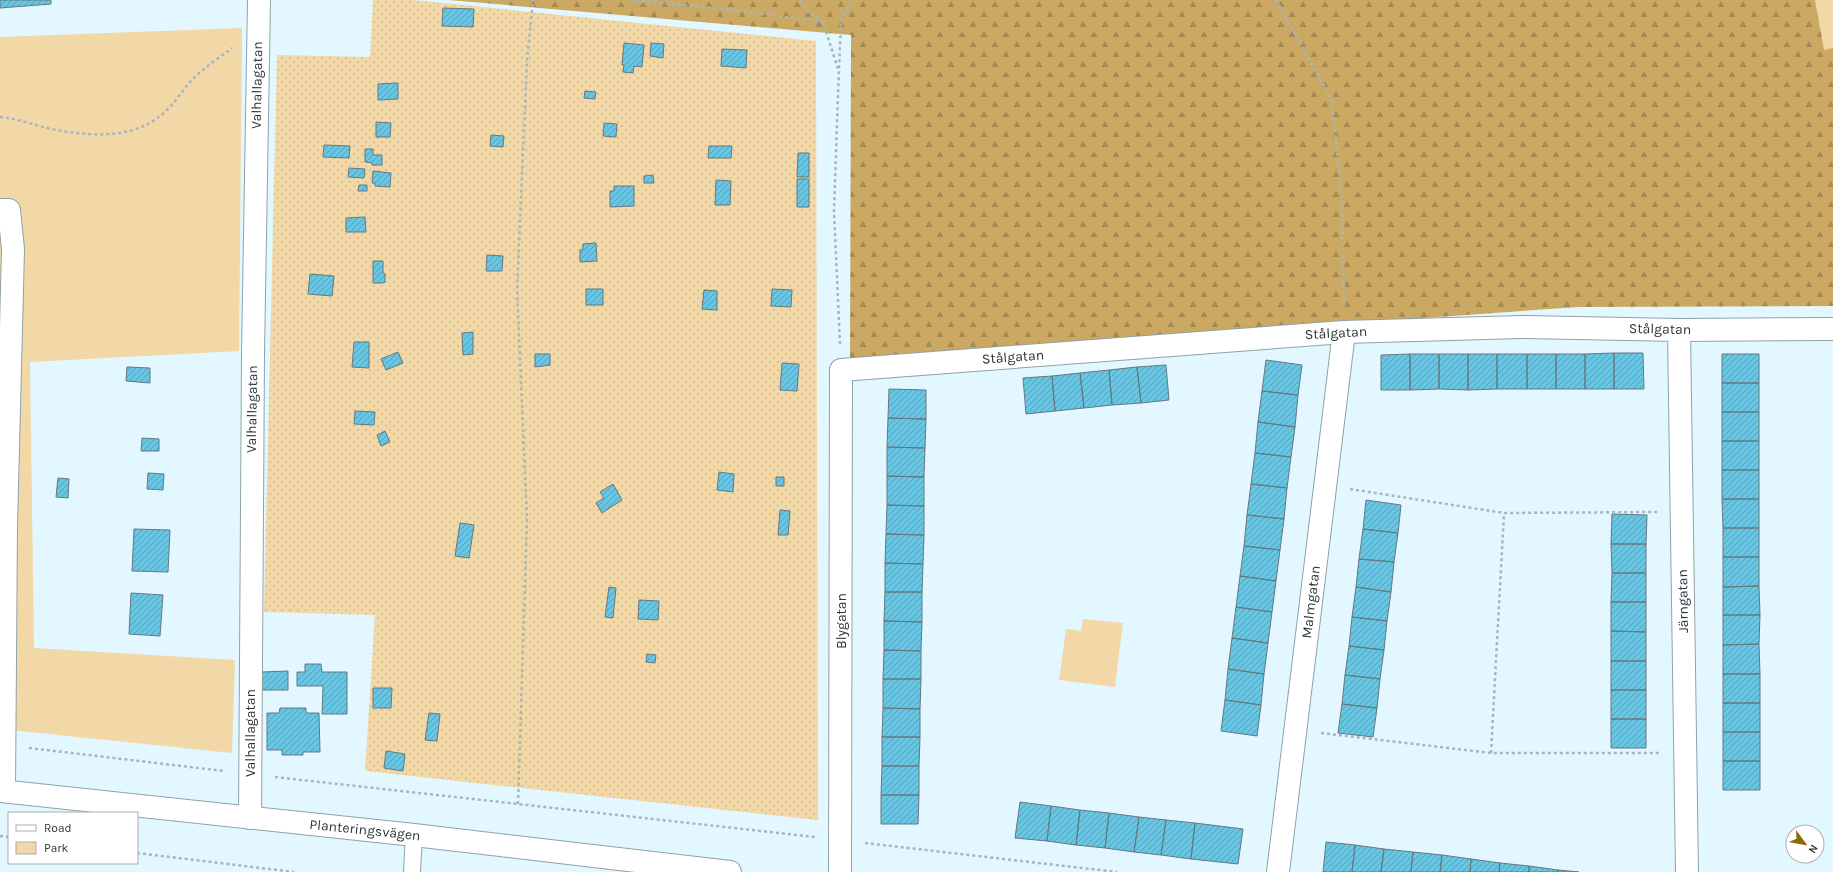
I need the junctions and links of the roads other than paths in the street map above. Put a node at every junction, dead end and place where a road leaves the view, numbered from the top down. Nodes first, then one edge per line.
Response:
1 (259, 0) edge
2 (0, 210) edge
3 (1833, 329) edge
4 (1679, 330) junction
5 (1344, 332) junction
6 (841, 370) joint
7 (2, 791) edge
8 (250, 818) junction
9 (414, 835) junction
10 (412, 872) edge
11 (730, 872) edge
12 (840, 872) edge
13 (1278, 872) edge
14 (1687, 872) edge

1 - 8 street, Valhallagatan
2 - 7 street
3 - 4 street, Stålgatan
4 - 5 street, Stålgatan
4 - 14 street, Järngatan
5 - 6 street, Stålgatan
5 - 13 street, Malmgatan
6 - 12 street, Blygatan
7 - 8 street, Planteringsvägen
8 - 9 street, Planteringsvägen
9 - 10 lane
9 - 11 street, Planteringsvägen

